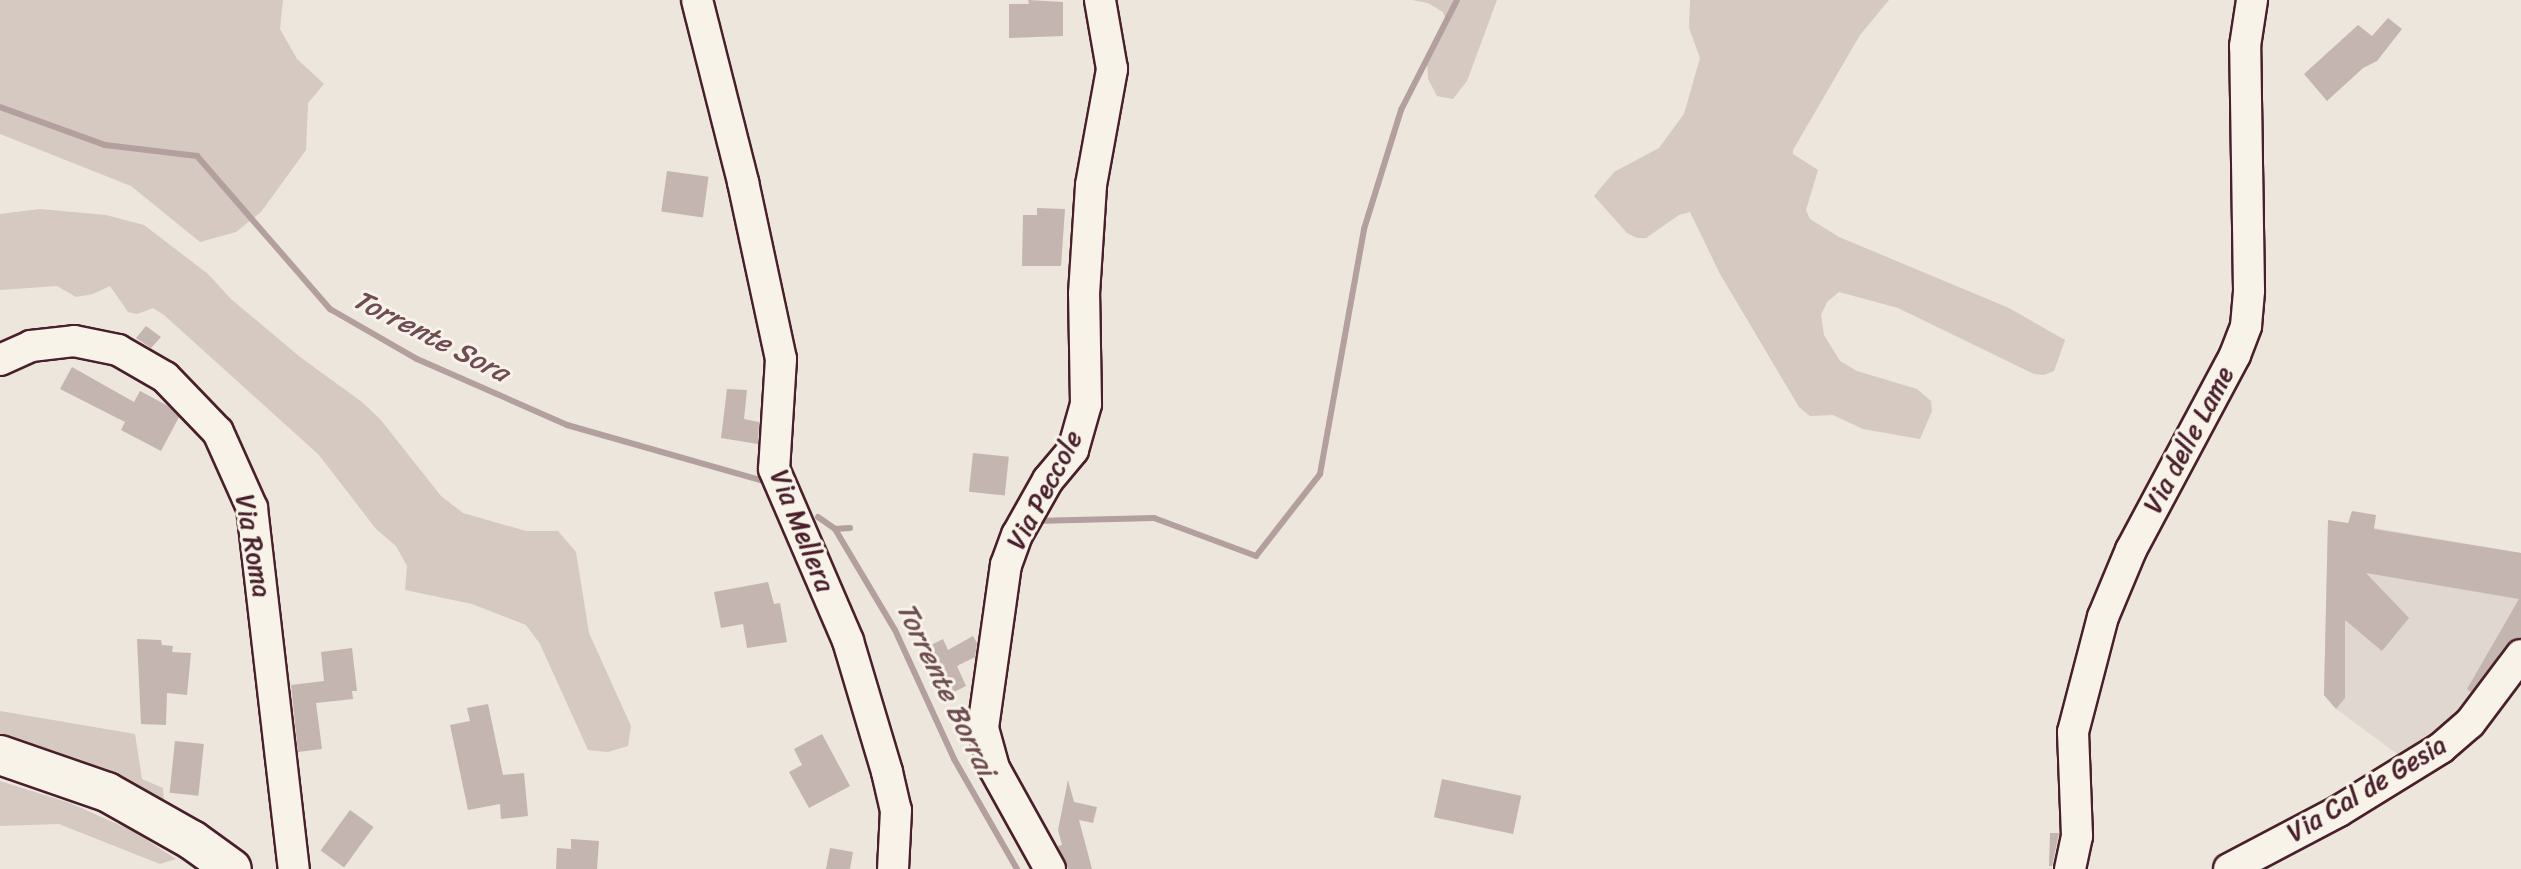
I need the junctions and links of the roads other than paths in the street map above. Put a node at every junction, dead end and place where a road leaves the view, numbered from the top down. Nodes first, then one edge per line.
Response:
1 (697, 0) edge
2 (1100, 0) edge
3 (2252, 0) edge
4 (0, 360) edge
5 (2521, 655) edge
6 (0, 755) edge
7 (232, 869) edge
8 (294, 869) edge
9 (893, 869) edge
10 (1050, 869) edge
11 (2070, 869) edge
12 (2229, 869) edge

1 - 9 street, Via Mellera
2 - 10 street, Via Peccole
3 - 11 street, Via delle Lame
4 - 8 street, Via Roma
5 - 12 street, Via Cal de Gesia
6 - 7 main road

